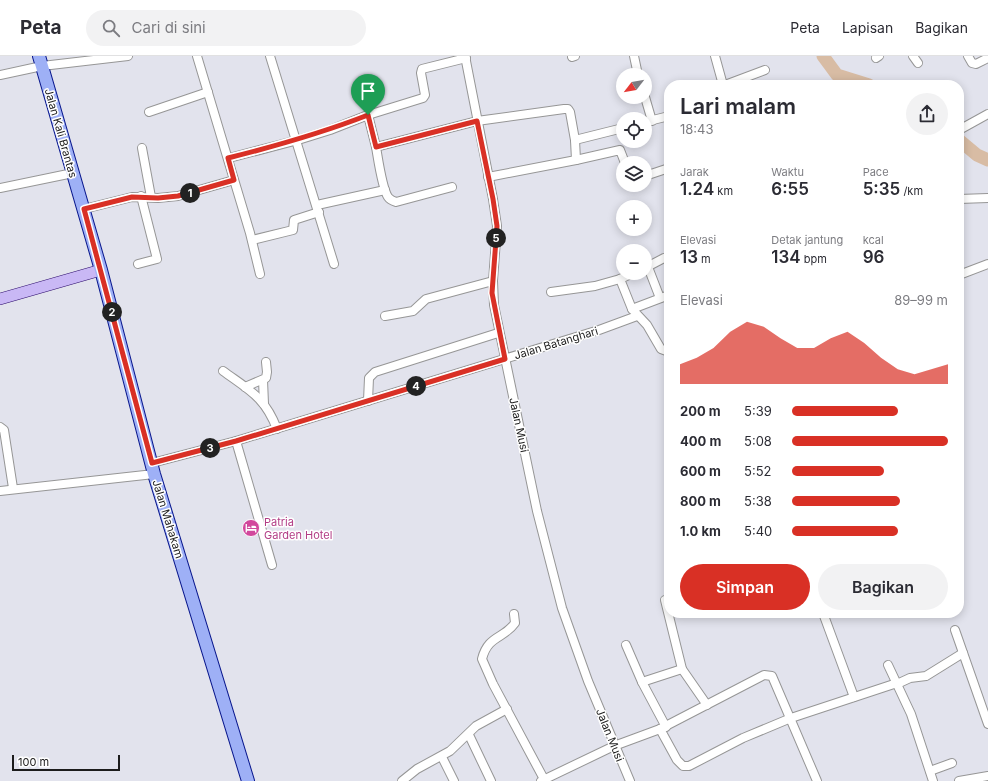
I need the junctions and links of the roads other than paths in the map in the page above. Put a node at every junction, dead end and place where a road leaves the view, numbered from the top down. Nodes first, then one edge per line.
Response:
1 (128, 56) edge
2 (198, 56) edge
3 (270, 56) edge
4 (634, 56) edge
5 (714, 56) edge
6 (913, 56) edge
7 (968, 56) edge
8 (466, 57) edge
9 (988, 58) edge
10 (40, 61) edge
11 (918, 64) dead end
12 (637, 68) edge
13 (765, 70) dead end
14 (0, 75) edge
15 (722, 80) edge
16 (738, 80) edge
17 (208, 92) junction
18 (149, 112) dead end
19 (988, 114) edge
20 (368, 115) junction
21 (664, 117) edge
22 (477, 121) junction
23 (652, 121) edge
24 (964, 127) edge
25 (616, 130) edge
26 (298, 140) junction
27 (575, 140) junction
28 (376, 147) junction
29 (142, 148) dead end
30 (622, 156) edge
31 (228, 158) junction
32 (576, 160) junction
33 (664, 170) edge
34 (73, 173) junction
35 (652, 174) edge
36 (488, 177) junction
37 (234, 180) junction
38 (452, 187) dead end
39 (0, 188) edge
40 (385, 190) junction
41 (141, 196) junction
42 (151, 197) junction
43 (988, 198) edge
44 (964, 199) edge
45 (318, 208) junction
46 (84, 209) junction
47 (252, 240) junction
48 (664, 258) dead end
49 (138, 264) dead end
50 (334, 264) dead end
51 (988, 264) edge
52 (652, 265) edge
53 (101, 270) junction
54 (964, 273) edge
55 (260, 274) dead end
56 (616, 279) edge
57 (621, 280) edge
58 (652, 280) edge
59 (492, 281) junction
60 (551, 292) dead end
61 (664, 297) edge
62 (0, 298) edge
63 (660, 298) junction
64 (635, 313) junction
65 (385, 316) dead end
66 (498, 333) junction
67 (664, 350) edge
68 (505, 359) junction
69 (266, 362) dead end
70 (224, 371) dead end
71 (263, 380) junction
72 (245, 387) junction
73 (368, 401) junction
74 (264, 404) junction
75 (0, 427) edge
76 (277, 429) junction
77 (236, 441) junction
78 (9, 456) junction
79 (0, 458) edge
80 (153, 468) junction
81 (13, 488) junction
82 (0, 491) edge
83 (272, 565) dead end
84 (514, 614) dead end
85 (669, 618) edge
86 (825, 618) edge
87 (955, 630) dead end
88 (626, 645) dead end
89 (963, 653) junction
90 (888, 665) dead end
91 (682, 669) junction
92 (642, 682) junction
93 (897, 684) junction
94 (854, 698) junction
95 (707, 705) junction
96 (507, 709) junction
97 (791, 718) junction
98 (988, 724) edge
99 (663, 728) junction
100 (469, 735) junction
101 (614, 746) junction
102 (442, 757) junction
103 (952, 763) dead end
104 (930, 770) junction
105 (988, 776) edge
106 (248, 781) edge
107 (402, 781) edge
108 (454, 781) edge
109 (491, 781) edge
110 (543, 781) edge
111 (630, 781) edge
112 (817, 781) edge
113 (933, 781) edge
114 (959, 781) edge

1 - 10 street
2 - 17 street
3 - 26 street
4 - 12 street
5 - 15 street
6 - 11 street
7 - 9 street
8 - 20 street
8 - 22 street, Jalan Musi
10 - 14 street
10 - 34 main road, Jalan Kali Brantas
13 - 16 street
17 - 18 street
17 - 31 street
19 - 24 street
20 - 26 street
20 - 28 street
21 - 23 street
22 - 27 street
22 - 28 street
22 - 36 street, Jalan Musi
25 - 27 street
26 - 31 street
26 - 45 street
27 - 32 street
28 - 40 street
29 - 42 street
30 - 32 street
31 - 37 street
32 - 36 street
33 - 35 street
34 - 39 street
34 - 46 main road, Jalan Kali Brantas
36 - 59 street, Jalan Musi
37 - 42 street
37 - 47 street
38 - 40 street
40 - 45 street
41 - 42 street
41 - 46 street
41 - 49 street
43 - 44 street
45 - 47 street
45 - 50 street
46 - 53 main road, Jalan Mahakam
47 - 55 street
48 - 52 street
51 - 54 street
53 - 62 street
53 - 80 main road, Jalan Mahakam
56 - 60 street
57 - 64 street
58 - 63 street
59 - 65 street
59 - 66 street, Jalan Musi
61 - 63 street, Jalan Batanghari
63 - 64 street, Jalan Batanghari
64 - 67 street
64 - 68 street, Jalan Batanghari
66 - 68 street, Jalan Musi
66 - 73 street
68 - 73 street, Jalan Batanghari
68 - 101 street, Jalan Musi
69 - 71 street
70 - 72 street
71 - 72 street
71 - 74 street
72 - 74 street
73 - 76 street, Jalan Batanghari
74 - 76 street
75 - 78 street
76 - 77 street, Jalan Batanghari
77 - 80 street, Jalan Batanghari
77 - 83 street
78 - 79 street
78 - 81 street
80 - 81 street, Jalan Batanghari
80 - 106 main road, Jalan Mahakam
81 - 82 street, Jalan Batanghari
84 - 96 street
85 - 91 street
86 - 94 street
87 - 89 street
88 - 92 street
89 - 93 street
89 - 98 street
90 - 93 street
91 - 92 street
91 - 95 street
92 - 99 street
93 - 94 street
93 - 104 street
94 - 97 street
95 - 97 street
95 - 99 street
96 - 100 street
96 - 110 street
97 - 99 street
97 - 112 street
99 - 101 street
100 - 102 street
100 - 109 street
101 - 110 street
101 - 111 street, Jalan Musi
102 - 107 street
102 - 108 street
103 - 104 street
104 - 113 street
105 - 114 street

